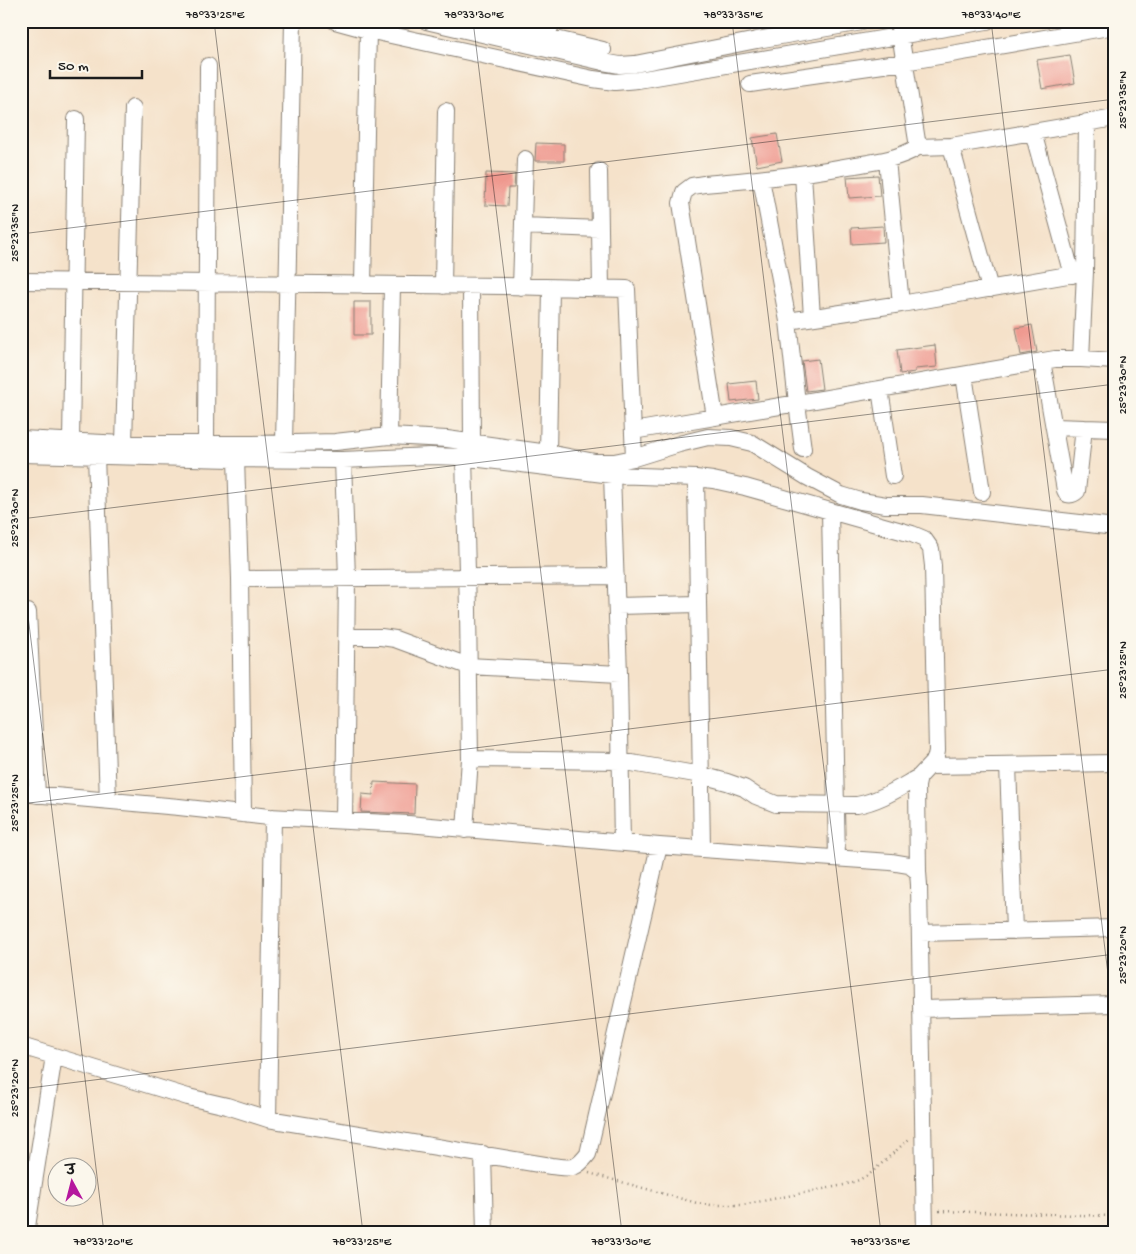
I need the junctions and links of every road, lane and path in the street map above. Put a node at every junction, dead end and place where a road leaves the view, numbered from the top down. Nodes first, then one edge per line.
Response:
1 (293, 21) edge
2 (335, 21) edge
3 (426, 21) edge
4 (478, 21) edge
5 (553, 21) edge
6 (868, 21) edge
7 (987, 21) edge
8 (1115, 26) edge
9 (899, 28) edge
10 (368, 30) junction
11 (543, 43) junction
12 (603, 50) dead end
13 (904, 62) junction
14 (208, 66) dead end
15 (533, 66) junction
16 (750, 84) dead end
17 (133, 108) dead end
18 (446, 111) dead end
19 (1115, 118) edge
20 (76, 119) dead end
21 (1087, 122) junction
22 (1033, 132) junction
23 (951, 146) junction
24 (918, 147) junction
25 (525, 159) dead end
26 (888, 160) junction
27 (599, 171) dead end
28 (804, 174) junction
29 (761, 179) junction
30 (523, 226) junction
31 (600, 229) junction
32 (1079, 274) junction
33 (21, 282) edge
34 (73, 282) junction
35 (129, 282) junction
36 (207, 283) junction
37 (288, 284) junction
38 (363, 285) junction
39 (392, 285) junction
40 (442, 286) junction
41 (470, 286) junction
42 (521, 287) junction
43 (551, 288) junction
44 (601, 288) junction
45 (990, 289) junction
46 (902, 304) junction
47 (812, 317) junction
48 (788, 321) junction
49 (1081, 359) junction
50 (1042, 362) junction
51 (1115, 362) edge
52 (964, 375) junction
53 (880, 389) junction
54 (797, 403) junction
55 (716, 417) junction
56 (1054, 427) junction
57 (1084, 428) junction
58 (1115, 429) edge
59 (633, 431) junction
60 (390, 436) junction
61 (21, 439) edge
62 (71, 441) junction
63 (472, 442) junction
64 (206, 443) junction
65 (284, 443) junction
66 (124, 444) junction
67 (803, 449) dead end
68 (548, 453) junction
69 (21, 454) edge
70 (96, 456) junction
71 (464, 457) junction
72 (634, 458) junction
73 (236, 459) junction
74 (342, 460) junction
75 (612, 475) junction
76 (892, 476) dead end
77 (696, 478) junction
78 (982, 492) dead end
79 (830, 511) junction
80 (1115, 527) edge
81 (616, 576) junction
82 (467, 577) junction
83 (347, 578) junction
84 (240, 579) junction
85 (698, 604) junction
86 (617, 606) junction
87 (28, 612) dead end
88 (347, 637) junction
89 (468, 666) junction
90 (619, 674) junction
91 (470, 759) junction
92 (620, 762) junction
93 (1115, 763) edge
94 (1008, 764) junction
95 (925, 771) junction
96 (701, 775) junction
97 (29, 794) edge
98 (108, 801) junction
99 (836, 805) junction
100 (243, 814) junction
101 (273, 817) junction
102 (344, 821) junction
103 (465, 830) junction
104 (622, 843) junction
105 (659, 846) junction
106 (702, 849) junction
107 (837, 858) junction
108 (918, 872) junction
109 (1115, 928) edge
110 (1014, 930) junction
111 (920, 933) junction
112 (1115, 1004) edge
113 (921, 1008) junction
114 (21, 1046) edge
115 (54, 1056) junction
116 (268, 1118) junction
117 (923, 1126) junction
118 (483, 1154) junction
119 (571, 1168) junction
120 (925, 1210) junction
121 (1115, 1216) edge
122 (26, 1233) edge
123 (485, 1233) edge
124 (925, 1233) edge

1 - 37 street
2 - 10 street
3 - 11 street
4 - 11 street
5 - 11 street
6 - 11 street
7 - 9 street
8 - 13 street
9 - 13 street
9 - 15 street
10 - 15 street
10 - 38 street
11 - 12 street
11 - 15 street
13 - 16 street
13 - 24 street
14 - 36 street
17 - 35 street
18 - 40 street
19 - 21 street
20 - 34 street
21 - 22 street
21 - 32 street
22 - 23 street
22 - 32 street
23 - 24 street
23 - 45 street
24 - 26 street
25 - 30 street
26 - 28 street
26 - 46 street
27 - 31 street
28 - 29 street
28 - 47 street
29 - 48 street
29 - 55 street
30 - 31 street
30 - 42 street
31 - 44 street
32 - 45 street
32 - 49 street
33 - 34 street
34 - 35 street
34 - 62 street
35 - 36 street
35 - 66 street
36 - 37 street
36 - 64 street
37 - 38 street
37 - 65 street
38 - 39 street
39 - 40 street
39 - 60 street
40 - 41 street
41 - 42 street
41 - 63 street
42 - 43 street
43 - 44 street
43 - 68 street
44 - 59 street
45 - 46 street
46 - 47 street
47 - 48 street
48 - 54 street
49 - 50 street
49 - 51 street
50 - 52 street
50 - 56 street
52 - 53 street
52 - 78 street
53 - 54 street
53 - 76 street
54 - 55 street
54 - 67 street
55 - 59 street
56 - 57 street
56 - 57 street
57 - 58 street
59 - 72 street
60 - 63 street
60 - 65 street
61 - 62 street
62 - 66 street
63 - 68 street
64 - 65 street
64 - 66 street
68 - 72 street
69 - 70 street
70 - 73 street
70 - 98 street
71 - 74 street
71 - 75 street
71 - 82 street
72 - 80 street
73 - 74 street
73 - 84 street
74 - 83 street
75 - 77 street
75 - 81 street
77 - 79 street
77 - 85 street
79 - 95 street
79 - 99 street
81 - 82 street
81 - 86 street
82 - 83 street
82 - 89 street
83 - 84 street
83 - 88 street
84 - 100 street
85 - 86 street
85 - 96 street
86 - 90 street
87 - 97 street
88 - 89 street
88 - 102 street
89 - 90 street
89 - 91 street
90 - 92 street
91 - 92 street
91 - 103 street
92 - 96 street
92 - 104 street
93 - 94 street
94 - 95 street
94 - 110 street
95 - 99 street
95 - 108 street
96 - 99 street
96 - 106 street
97 - 98 street
98 - 100 street
99 - 107 street
100 - 101 street
101 - 102 street
101 - 116 street
102 - 103 street
103 - 104 street
104 - 105 street
105 - 106 street
105 - 119 street
106 - 107 street
107 - 108 street
108 - 111 street
109 - 110 street
110 - 111 street
111 - 113 street
112 - 113 street
113 - 117 street
114 - 115 street
115 - 116 street
115 - 122 street
116 - 118 street
117 - 119 path
117 - 120 street
118 - 119 street
118 - 123 street
120 - 121 path
120 - 124 street

